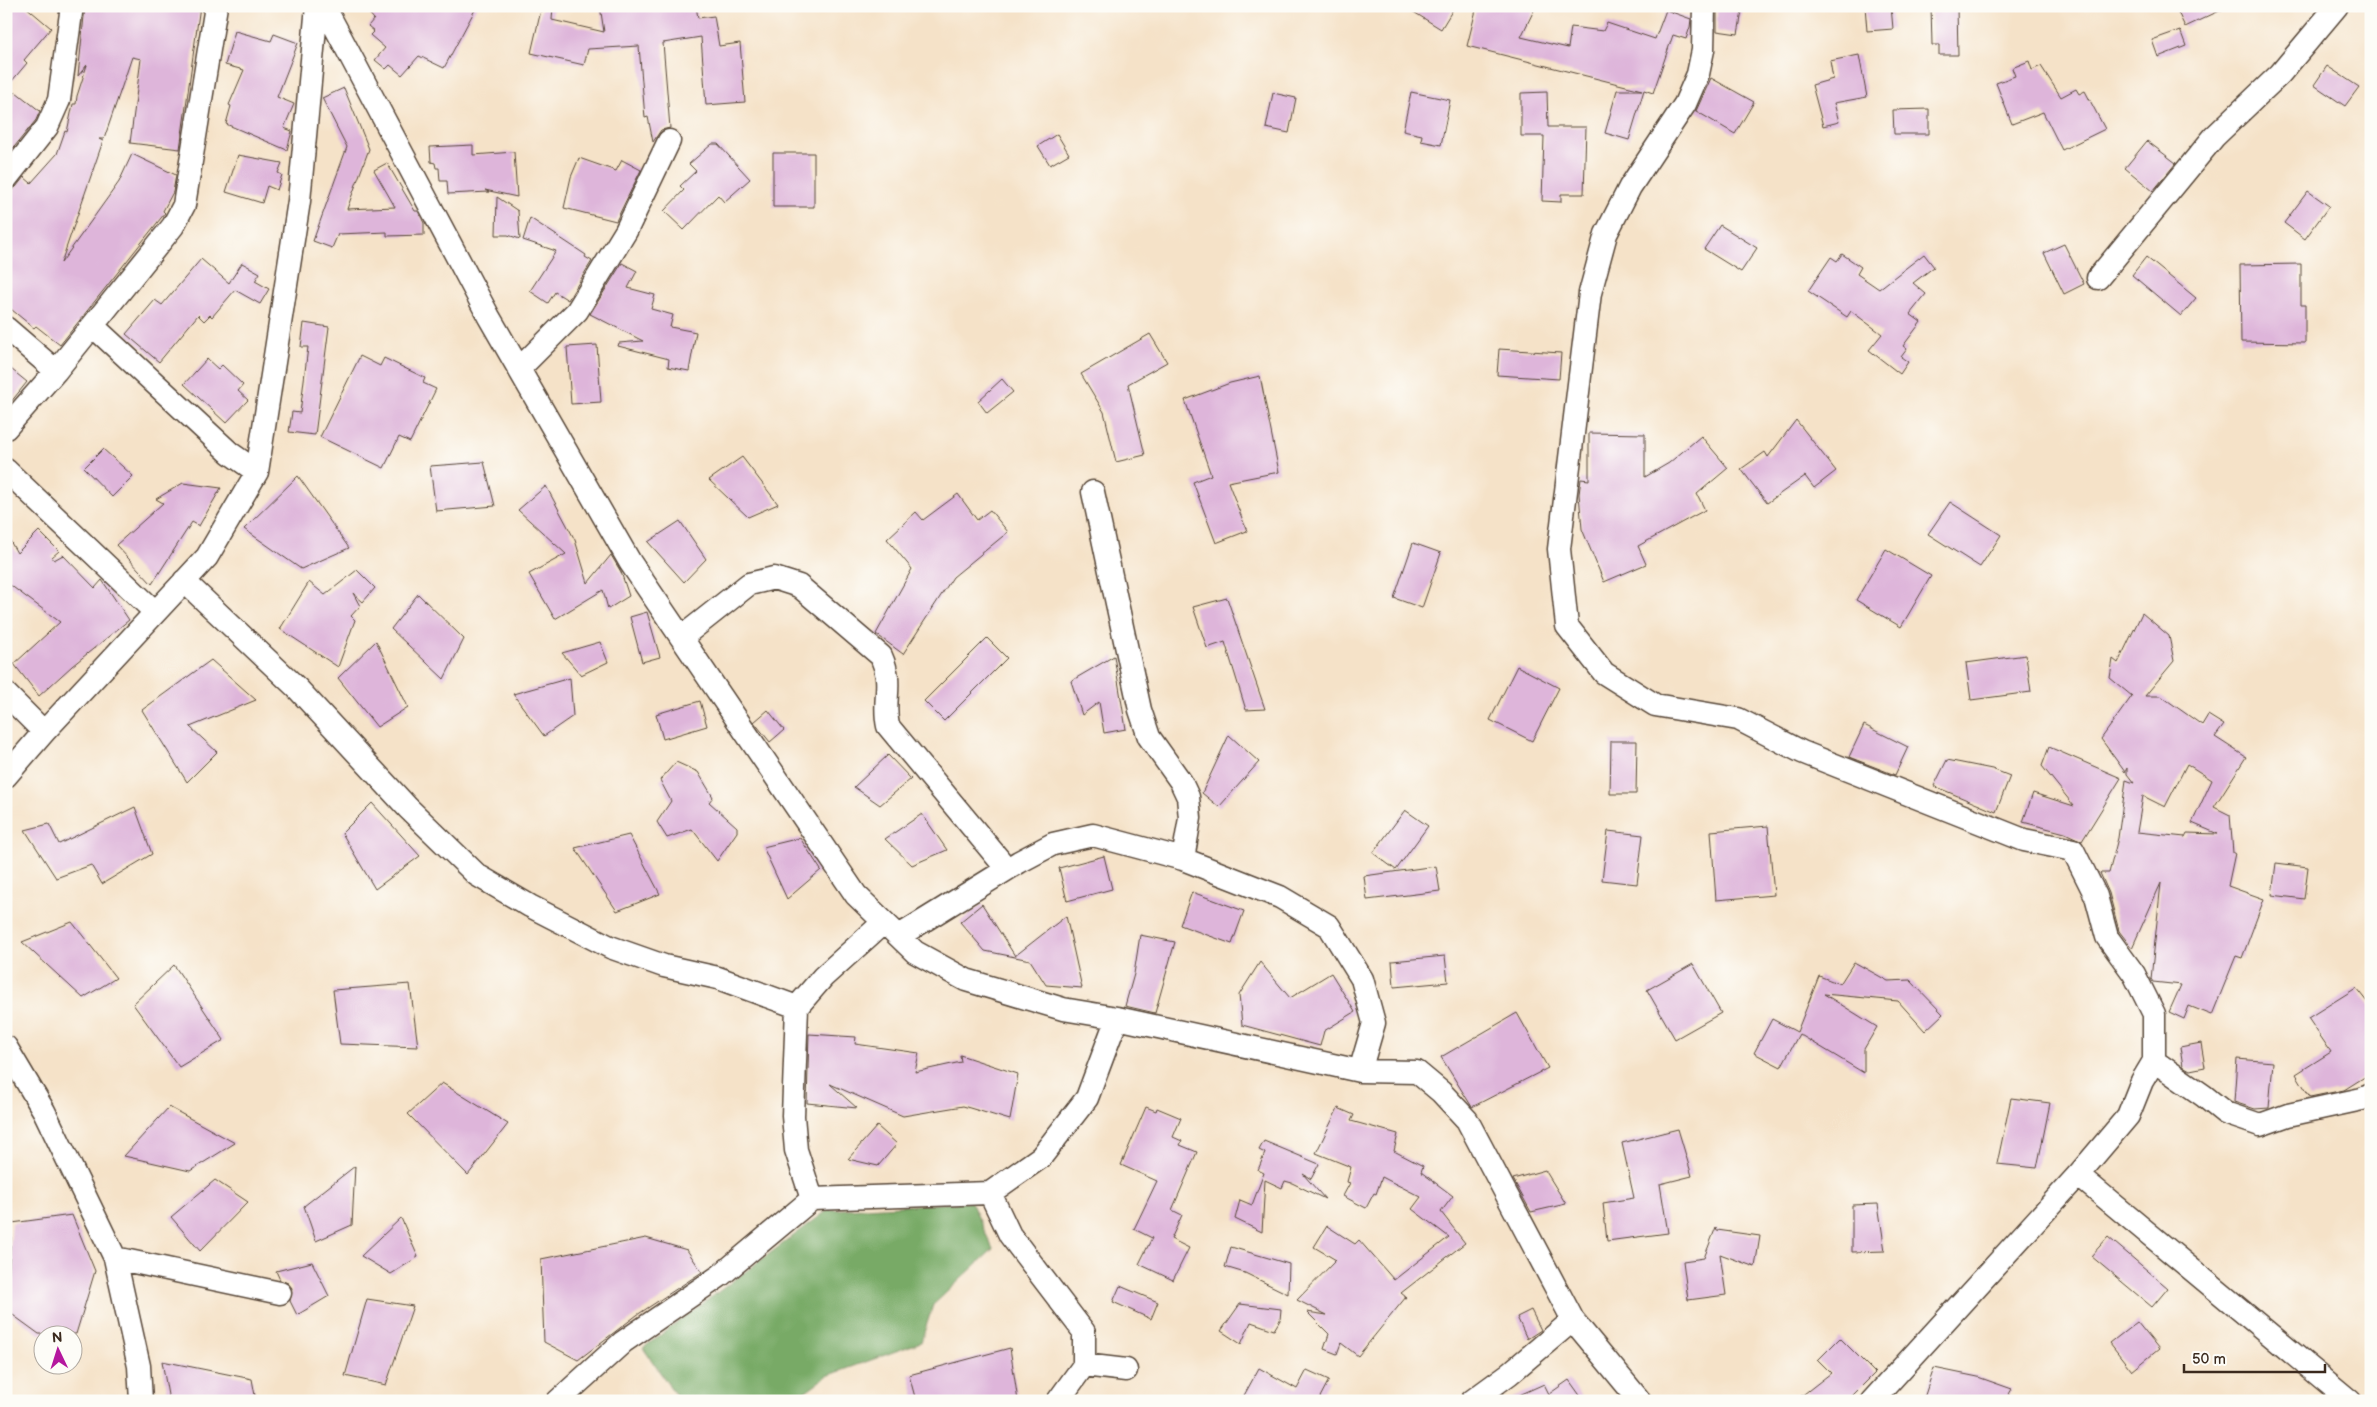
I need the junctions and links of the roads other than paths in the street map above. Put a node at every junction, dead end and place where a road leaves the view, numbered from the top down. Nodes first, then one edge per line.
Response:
1 (72, 6) edge
2 (216, 6) edge
3 (317, 6) edge
4 (324, 6) edge
5 (1704, 6) edge
6 (2337, 6) edge
7 (669, 141) dead end
8 (6, 179) edge
9 (2098, 278) dead end
10 (93, 326) junction
11 (6, 328) edge
12 (519, 369) junction
13 (56, 371) junction
14 (6, 428) edge
15 (6, 470) edge
16 (257, 472) junction
17 (1093, 492) dead end
18 (184, 581) junction
19 (155, 612) junction
20 (682, 637) junction
21 (6, 694) edge
22 (44, 732) junction
23 (6, 776) edge
24 (1183, 859) junction
25 (1007, 869) junction
26 (891, 929) junction
27 (797, 1007) junction
28 (1117, 1018) junction
29 (6, 1047) edge
30 (2154, 1061) junction
31 (1360, 1071) junction
32 (2371, 1095) edge
33 (2078, 1175) junction
34 (990, 1193) junction
35 (812, 1199) junction
36 (115, 1258) junction
37 (280, 1293) dead end
38 (1572, 1320) junction
39 (1084, 1365) junction
40 (1126, 1370) dead end
41 (140, 1401) edge
42 (558, 1401) edge
43 (1058, 1401) edge
44 (1472, 1401) edge
45 (1640, 1401) edge
46 (1872, 1401) edge
47 (2350, 1401) edge

1 - 8 street
2 - 10 street
3 - 16 street
4 - 12 street
5 - 30 street
6 - 9 street
7 - 12 street
10 - 13 street
10 - 16 street
11 - 13 street
12 - 20 street
13 - 14 street
15 - 19 street
16 - 18 street
17 - 24 street
18 - 19 street
18 - 27 street
19 - 22 street
20 - 25 street
20 - 26 street
21 - 22 street
22 - 23 street
24 - 25 street
24 - 31 street
25 - 26 street
26 - 27 street
26 - 28 street
27 - 35 street
28 - 31 street
28 - 34 street
29 - 36 street
30 - 32 street
30 - 33 street
31 - 38 street
33 - 46 street
33 - 47 street
34 - 35 street
34 - 39 street
35 - 42 street
36 - 37 street
36 - 41 street
38 - 44 street
38 - 45 street
39 - 40 street
39 - 43 street

